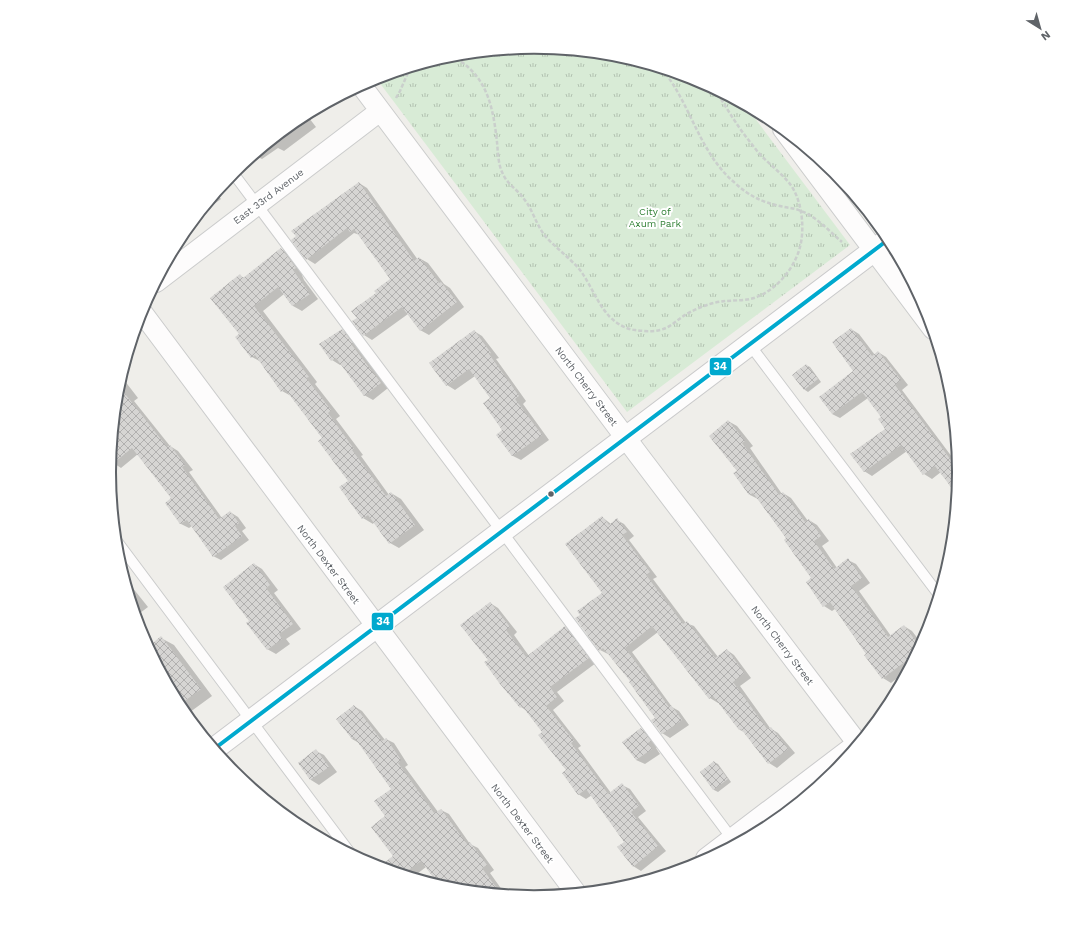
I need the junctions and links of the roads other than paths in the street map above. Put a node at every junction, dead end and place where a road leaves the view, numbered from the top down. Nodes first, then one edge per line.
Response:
1 (365, 90) edge
2 (380, 111) junction
3 (803, 152) edge
4 (237, 177) edge
5 (257, 205) junction
6 (882, 245) edge
7 (166, 275) edge
8 (913, 296) edge
9 (146, 318) edge
10 (750, 345) junction
11 (626, 439) junction
12 (503, 532) junction
13 (123, 550) edge
14 (935, 590) edge
15 (377, 627) junction
16 (252, 721) junction
17 (854, 741) edge
18 (218, 746) edge
19 (837, 761) edge
20 (736, 838) edge
21 (733, 840) edge
22 (344, 844) edge
23 (572, 888) edge

1 - 2 street, North Cherry Street
2 - 5 street, East 33rd Avenue
2 - 11 street, North Cherry Street
3 - 6 street
4 - 5 lane
5 - 7 street, East 33rd Avenue
5 - 12 lane
6 - 8 street
6 - 10 street
9 - 15 street, North Dexter Street
10 - 11 street
10 - 14 lane
11 - 12 street
11 - 17 street, North Cherry Street
12 - 15 street
12 - 21 lane
13 - 16 lane
15 - 16 street
15 - 23 street, North Dexter Street
16 - 18 street
16 - 22 lane
19 - 20 street

